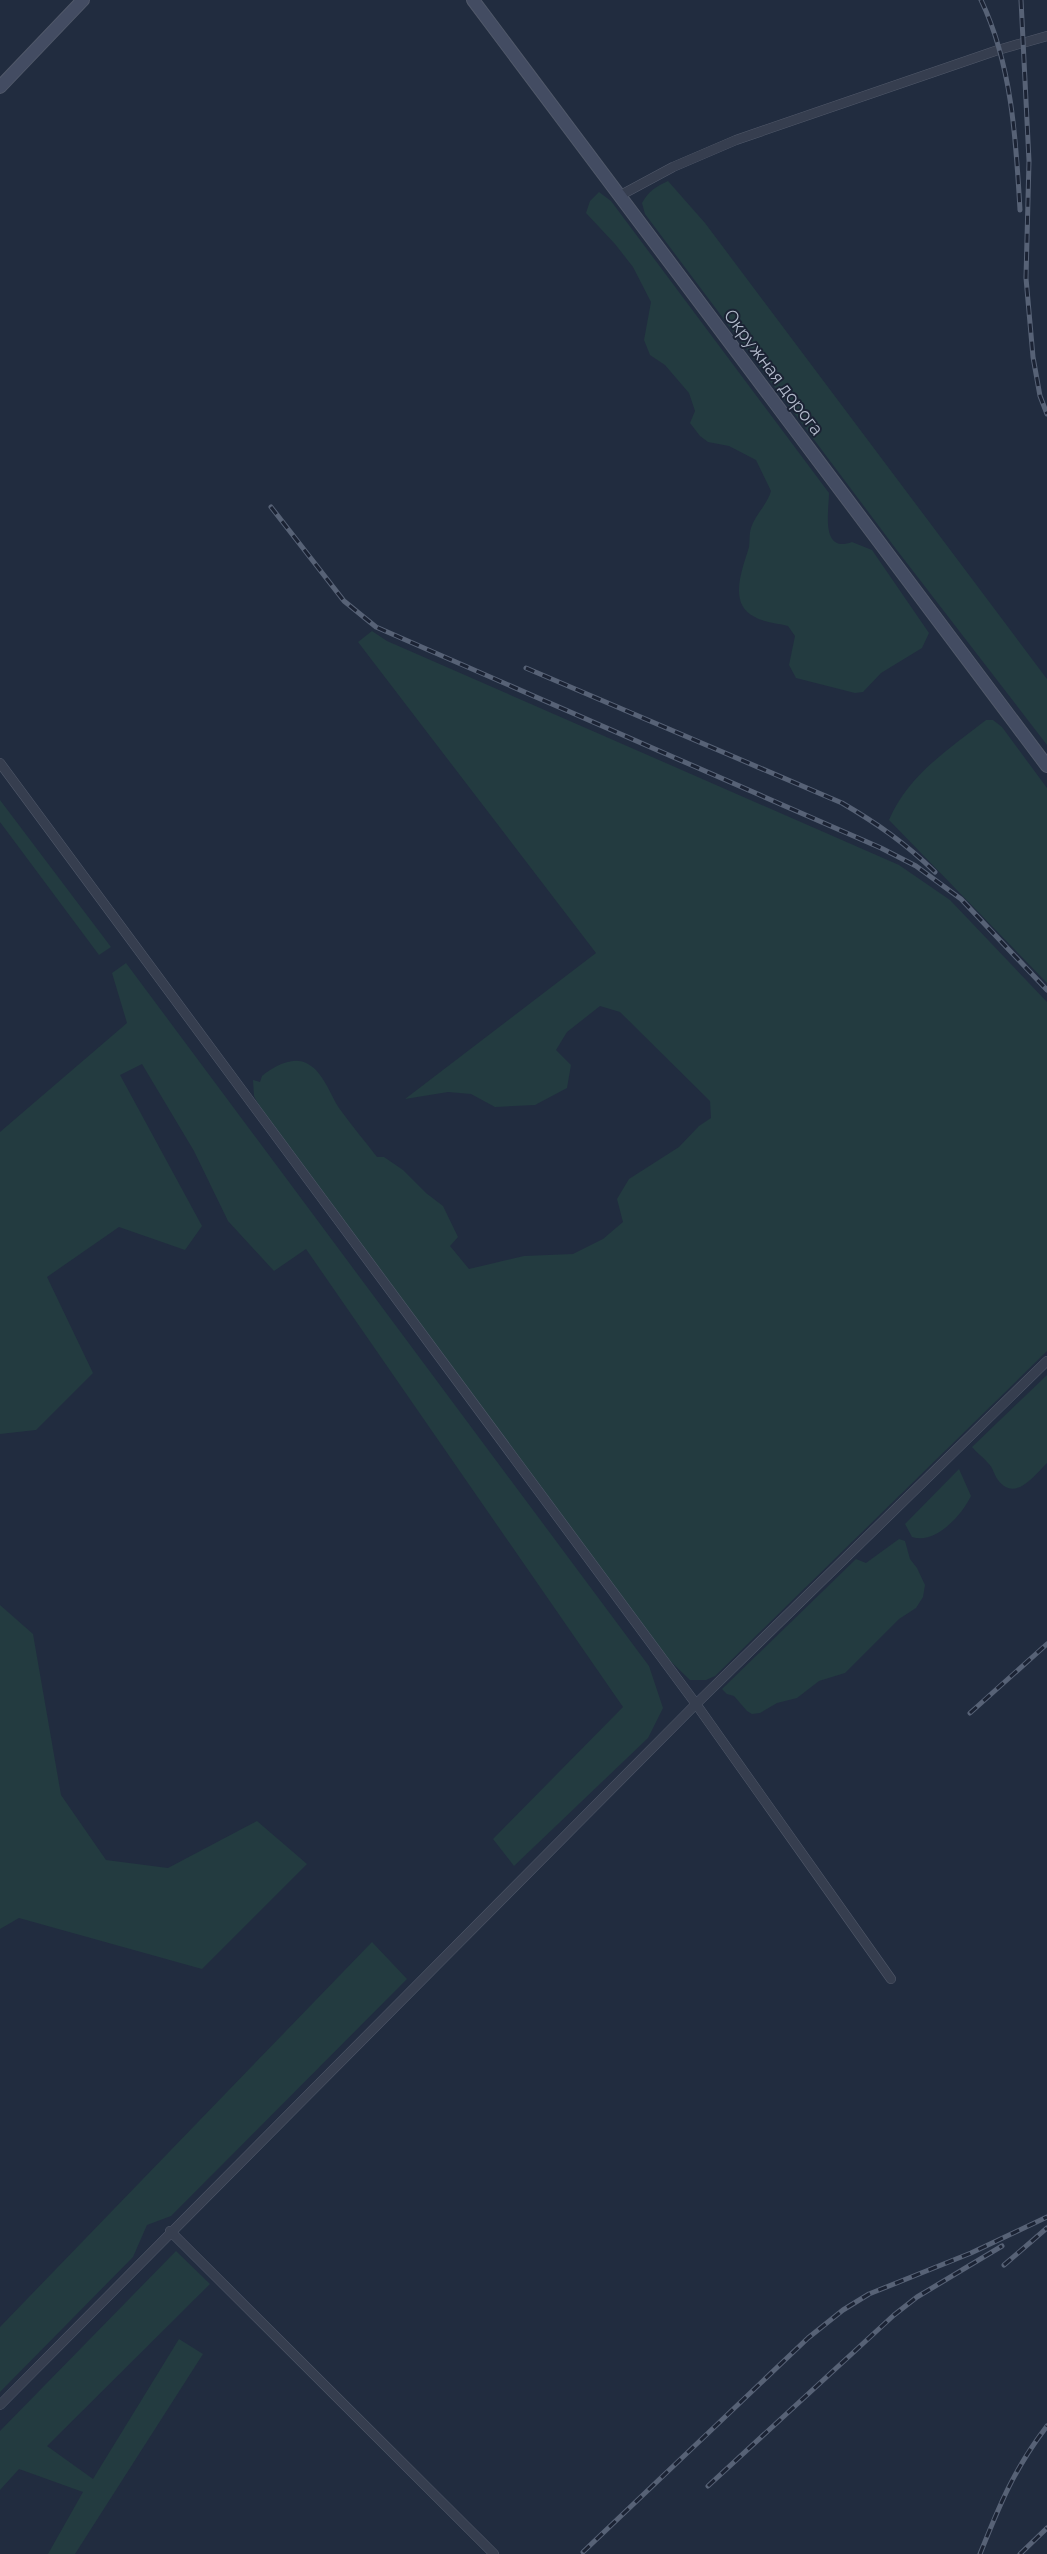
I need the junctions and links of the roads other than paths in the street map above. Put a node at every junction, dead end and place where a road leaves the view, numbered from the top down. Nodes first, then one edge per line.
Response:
1 (83, 0) edge
2 (473, 0) edge
3 (1047, 36) edge
4 (0, 87) edge
5 (621, 195) junction
6 (0, 763) edge
7 (1047, 766) edge
8 (1047, 1360) edge
9 (696, 1704) junction
10 (891, 1979) dead end
11 (170, 2231) junction
12 (0, 2404) edge
13 (494, 2554) edge

1 - 4 main road
2 - 5 main road, Окружная дорога
3 - 5 street
5 - 7 main road, Окружная дорога
6 - 9 street
8 - 9 street
9 - 10 street
9 - 11 street
11 - 12 street
11 - 13 street

